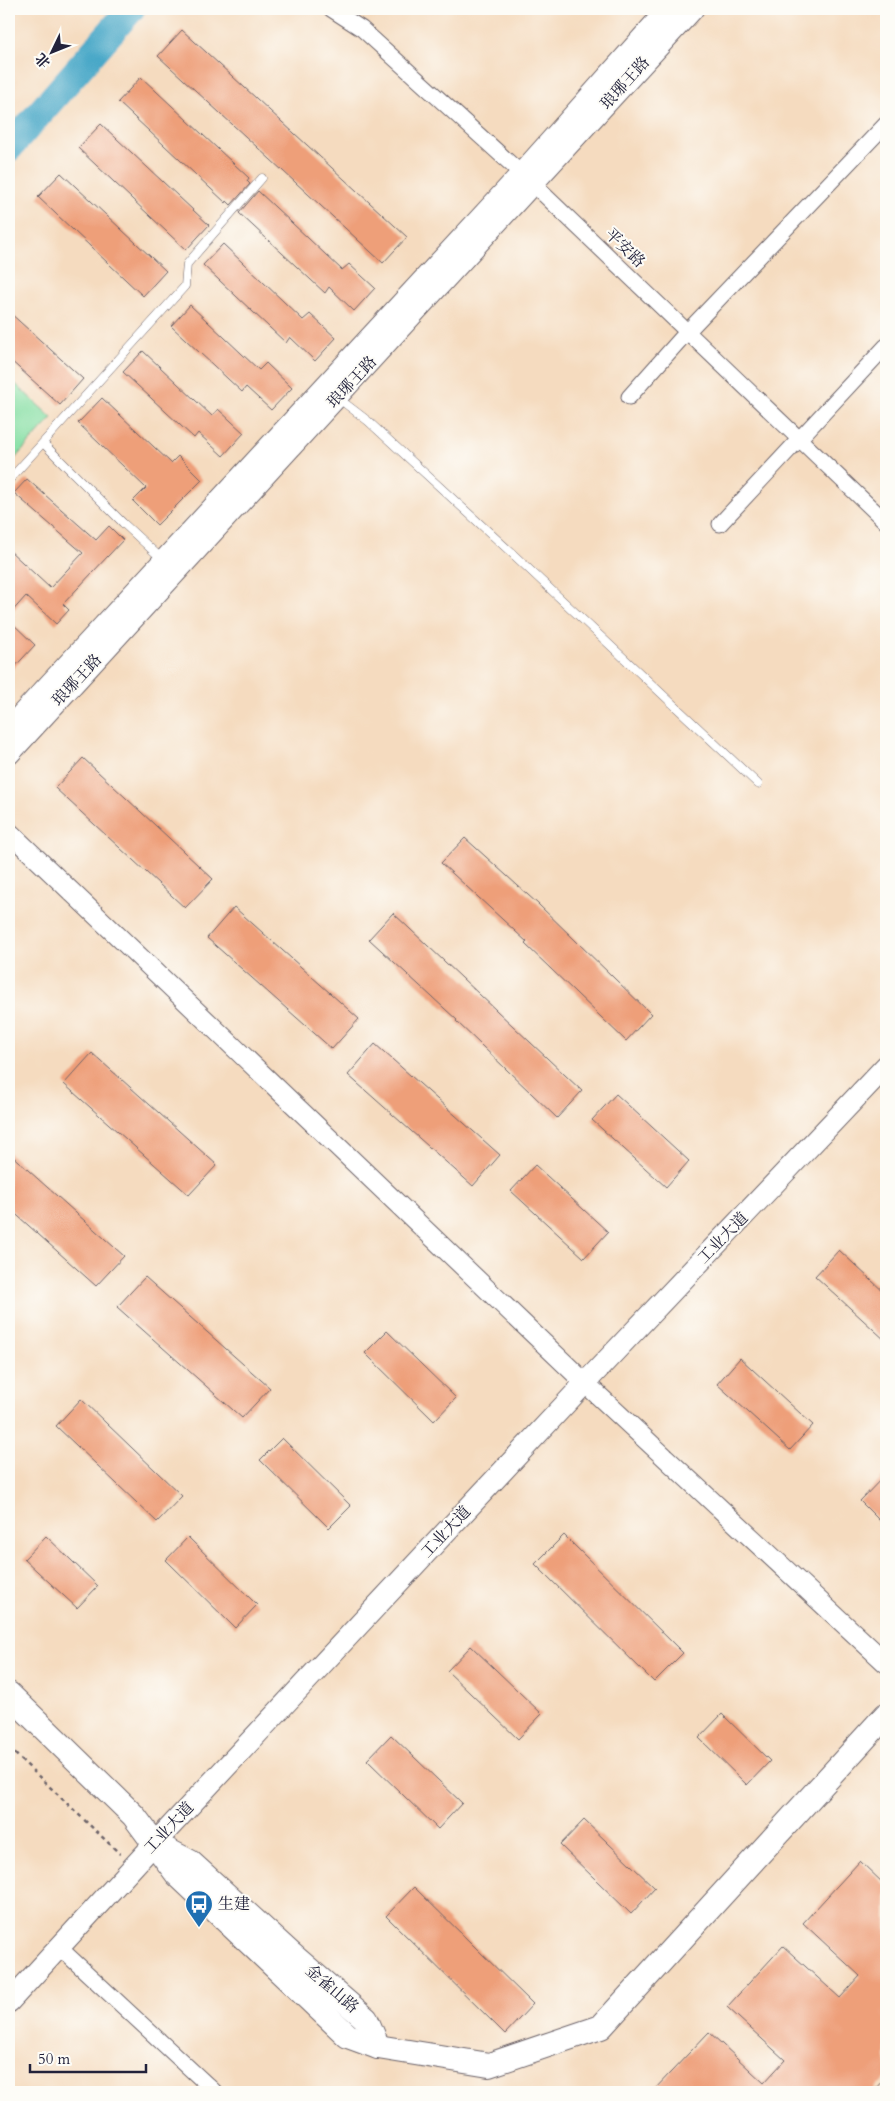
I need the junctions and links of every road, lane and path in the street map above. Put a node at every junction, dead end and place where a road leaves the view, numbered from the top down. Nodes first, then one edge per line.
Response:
1 (331, 9) edge
2 (668, 9) edge
3 (693, 9) edge
4 (886, 124) edge
5 (262, 178) dead end
6 (527, 179) junction
7 (687, 332) junction
8 (886, 346) edge
9 (337, 397) junction
10 (629, 397) dead end
11 (800, 439) junction
12 (43, 443) junction
13 (9, 480) edge
14 (886, 522) edge
15 (720, 524) dead end
16 (170, 566) junction
17 (9, 728) edge
18 (9, 754) edge
19 (758, 784) dead end
20 (9, 832) edge
21 (886, 1066) edge
22 (585, 1383) junction
23 (886, 1663) edge
24 (9, 1694) edge
25 (9, 1713) edge
26 (886, 1715) edge
27 (9, 1748) edge
28 (155, 1843) junction
29 (134, 1868) junction
30 (60, 1948) junction
31 (9, 2002) edge
32 (215, 2092) edge

1 - 6 street, 平安路
2 - 6 main road, 琅琊王路
3 - 6 main road, 琅琊王路
4 - 7 street
5 - 12 lane
6 - 7 street, 平安路
6 - 9 main road, 琅琊王路
6 - 16 main road, 琅琊王路
7 - 10 street
7 - 11 street, 平安路
8 - 11 street
9 - 16 main road, 琅琊王路
9 - 19 lane
11 - 14 street, 平安路
11 - 15 street
12 - 13 lane
12 - 16 lane
16 - 17 main road, 琅琊王路
16 - 18 main road, 琅琊王路
20 - 22 street
21 - 22 main road, 工业大道
22 - 23 street
22 - 28 main road, 工业大道
24 - 28 main road, 金雀山路
25 - 28 main road, 金雀山路
26 - 28 main road, 金雀山路
27 - 29 path
28 - 29 main road, 工业大道
29 - 30 main road, 工业大道
30 - 31 main road, 工业大道
30 - 32 street

